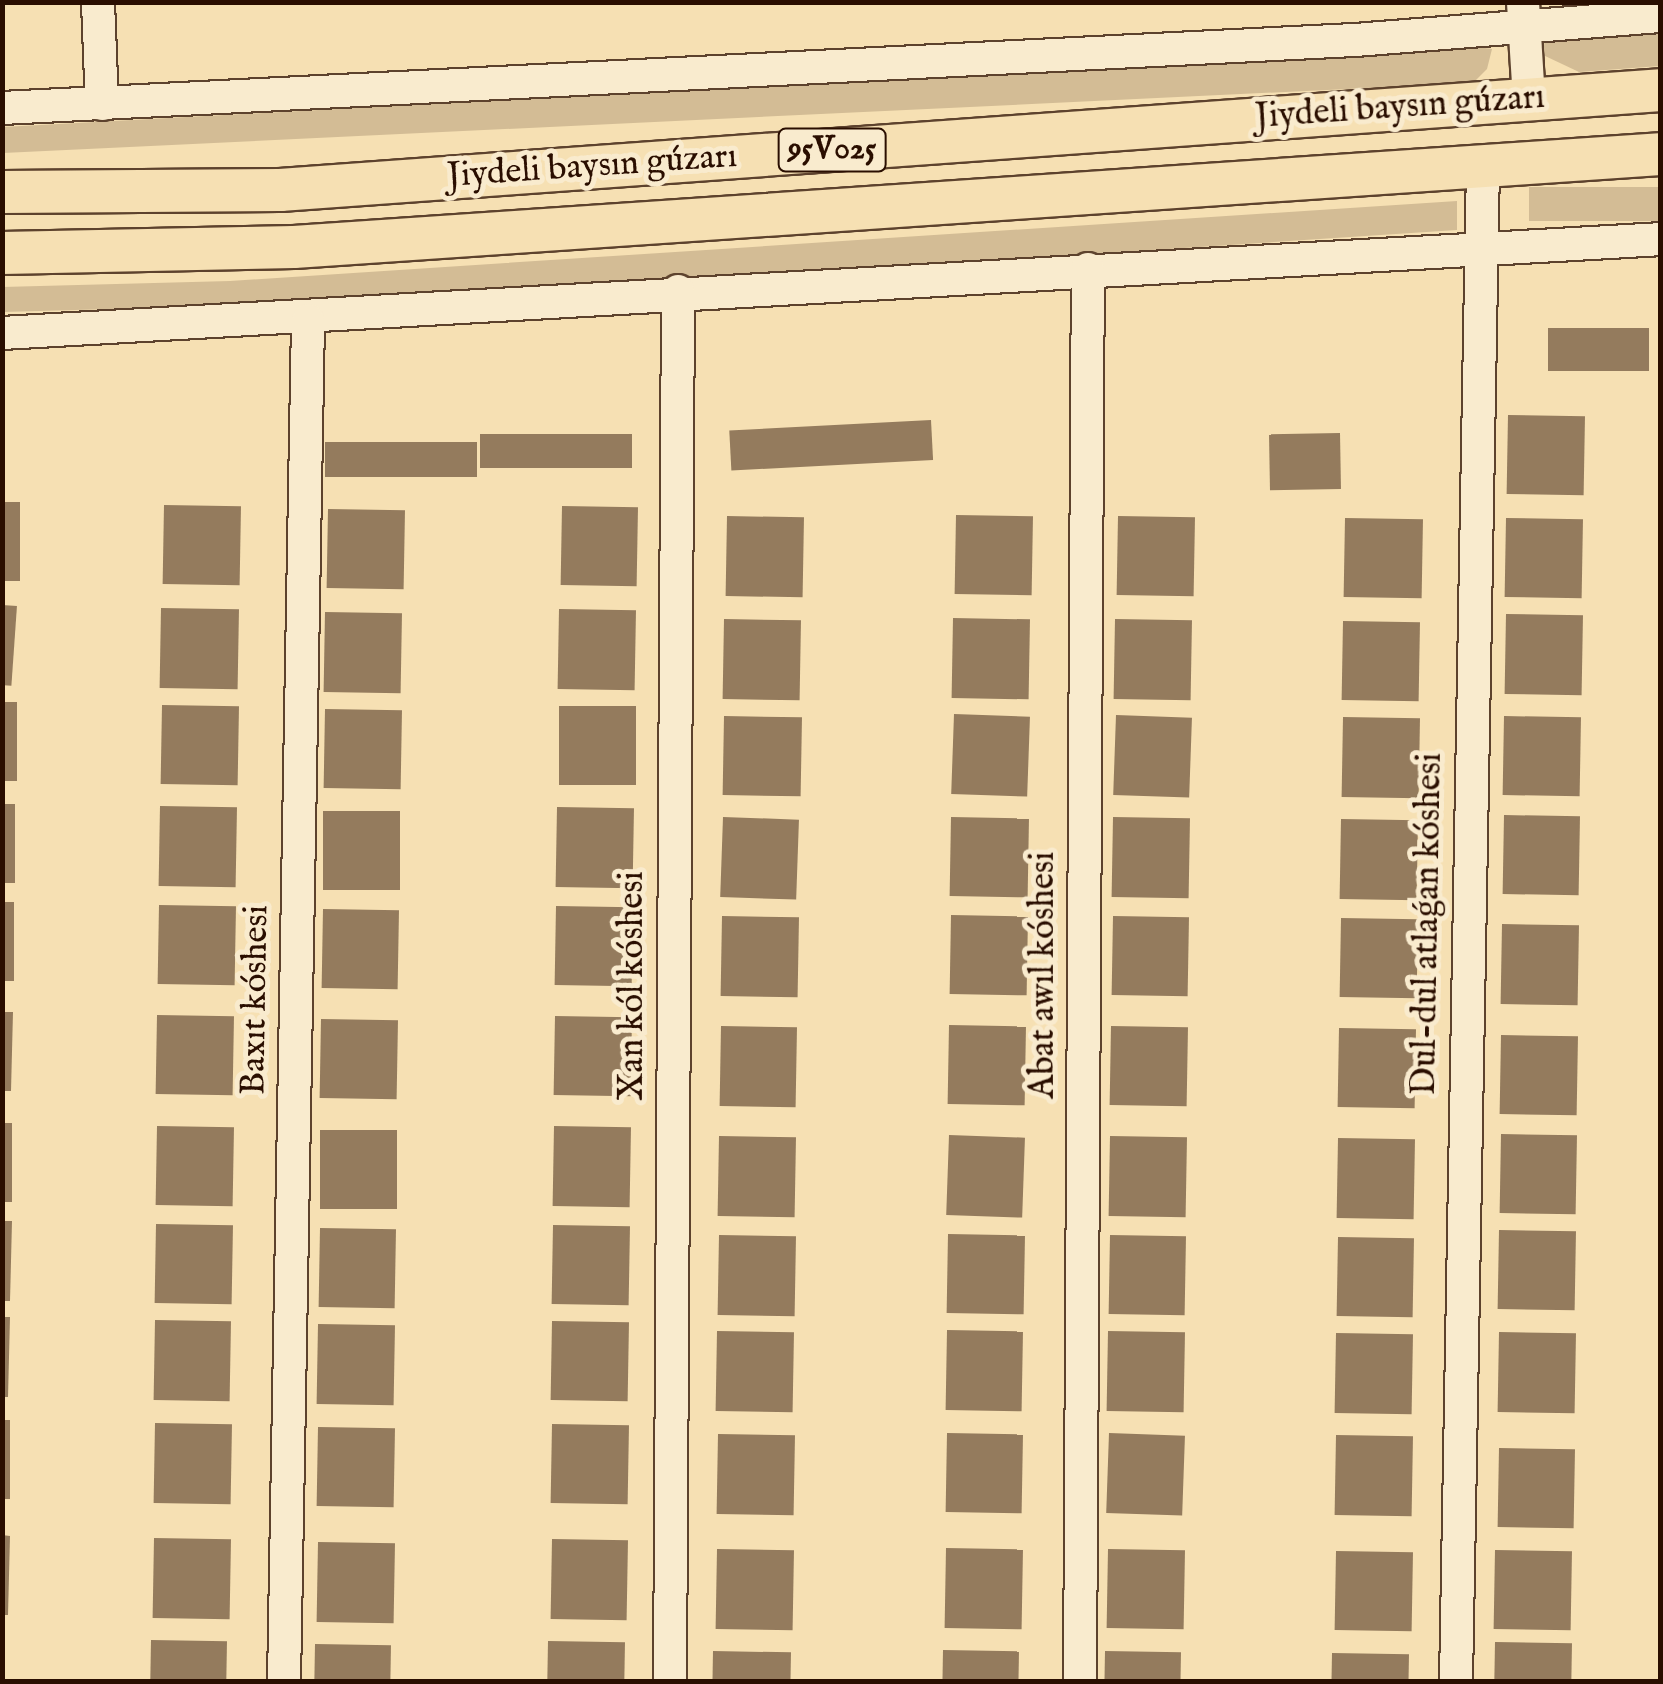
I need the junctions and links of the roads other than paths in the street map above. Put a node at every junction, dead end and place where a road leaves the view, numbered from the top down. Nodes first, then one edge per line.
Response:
1 (98, 2) edge
2 (1524, 14) edge
3 (1660, 16) edge
4 (1660, 90) edge
5 (1528, 99) junction
6 (102, 104) junction
7 (2, 108) edge
8 (1660, 154) edge
9 (1483, 168) junction
10 (2, 192) edge
11 (1660, 239) edge
12 (1481, 246) junction
13 (2, 253) edge
14 (1088, 269) junction
15 (678, 291) junction
16 (308, 320) junction
17 (2, 333) edge
18 (284, 1682) edge
19 (670, 1682) edge
20 (1080, 1682) edge
21 (1456, 1682) edge

1 - 6 street
2 - 3 street
2 - 5 street
2 - 6 street
4 - 5 main road, Jiydeli baysın gúzarı / 95V025
5 - 10 main road, Jiydeli baysın gúzarı / 95V025
6 - 7 street
8 - 9 main road, Jiydeli baysın gúzarı / 95V025
9 - 12 street, Dul-dul atlaǵan kóshesi
9 - 13 main road, Jiydeli baysın gúzarı / 95V025
11 - 12 street
12 - 14 street
12 - 21 street, Dul-dul atlaǵan kóshesi
14 - 15 street
14 - 20 street, Abat awıl kóshesi
15 - 16 street
15 - 19 street, Xan kól kóshesi
16 - 17 street
16 - 18 street, Baxıt kóshesi

